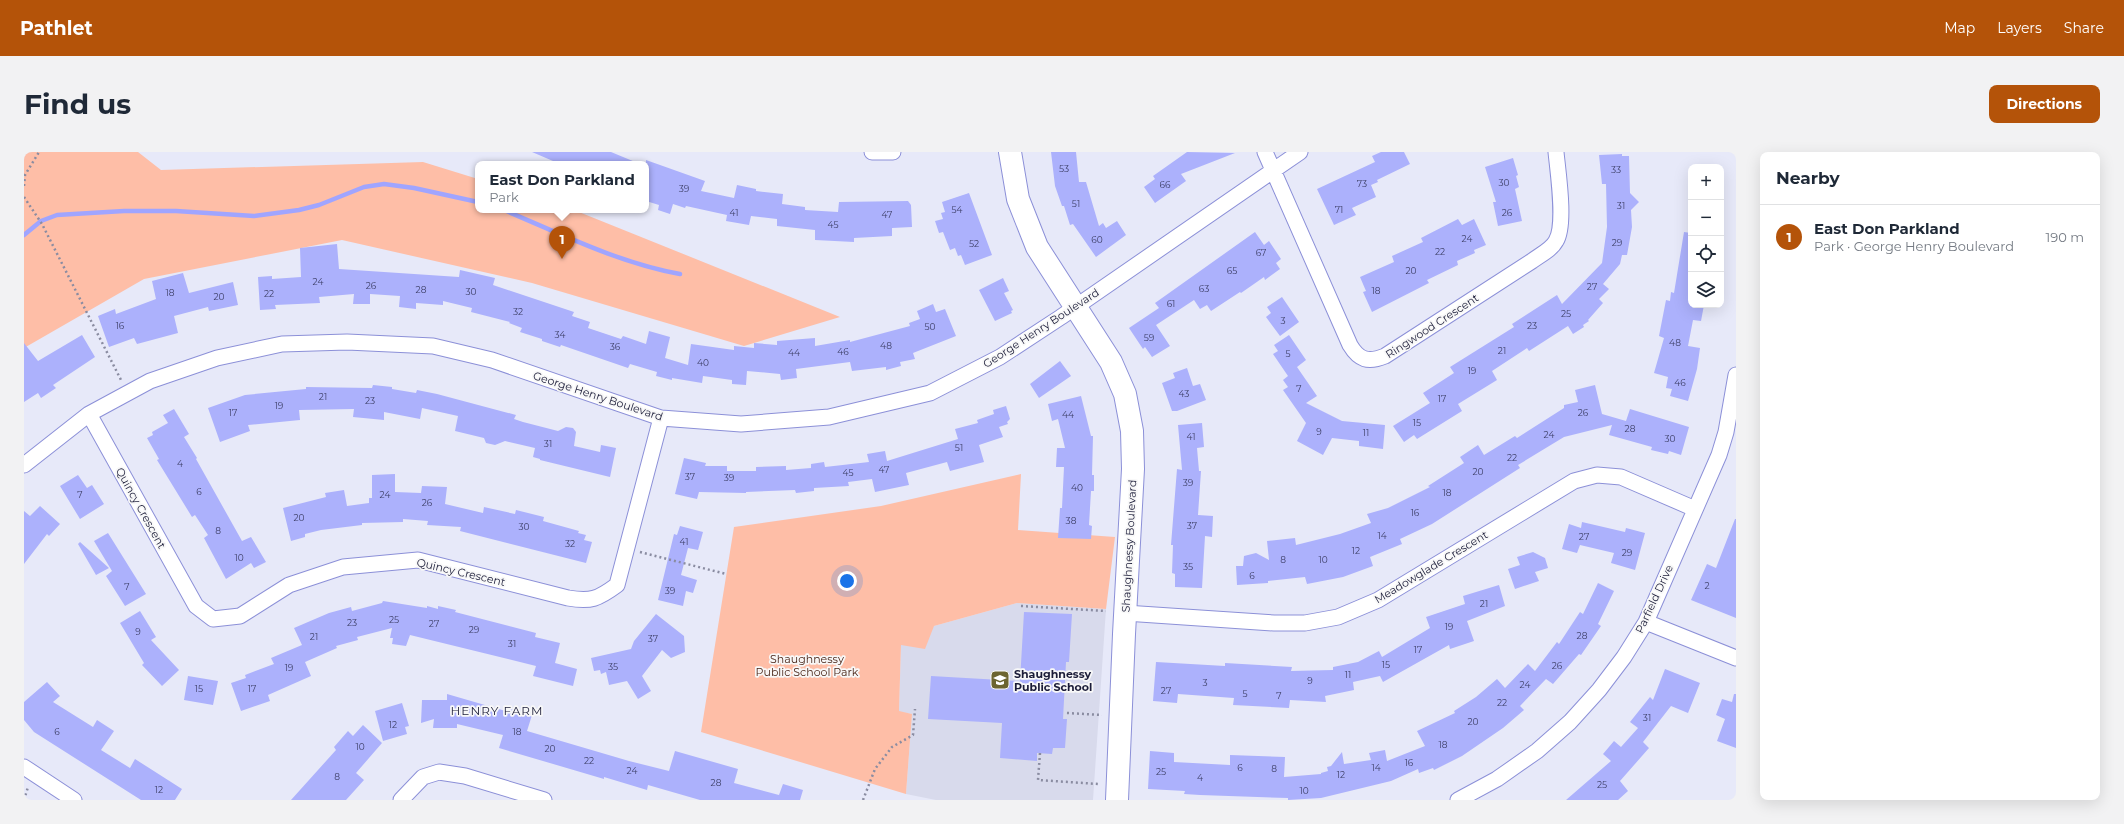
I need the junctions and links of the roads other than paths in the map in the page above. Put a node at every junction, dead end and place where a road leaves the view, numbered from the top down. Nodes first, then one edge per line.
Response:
1 (872, 152) edge
2 (893, 152) edge
3 (1010, 152) edge
4 (1266, 152) edge
5 (1300, 152) edge
6 (1556, 152) edge
7 (1274, 170) junction
8 (1075, 307) junction
9 (1736, 375) edge
10 (89, 414) junction
11 (661, 418) junction
12 (24, 465) edge
13 (1695, 509) junction
14 (1116, 612) junction
15 (1646, 622) junction
16 (1736, 658) edge
17 (24, 767) edge
18 (74, 800) edge
19 (401, 800) edge
20 (544, 800) edge
21 (1117, 800) edge
22 (1458, 800) edge

1 - 2 street
3 - 8 street, Shaughnessy Boulevard
4 - 7 street, Ringwood Crescent
5 - 7 street, George Henry Boulevard
6 - 7 street, Ringwood Crescent
7 - 8 street, George Henry Boulevard
8 - 11 street, George Henry Boulevard
8 - 14 street, Shaughnessy Boulevard
9 - 13 street, Parfield Drive
10 - 11 street, George Henry Boulevard
10 - 11 street, Quincy Crescent
10 - 12 street, George Henry Boulevard
13 - 14 street, Meadowglade Crescent
13 - 15 street, Parfield Drive
14 - 21 street, Shaughnessy Boulevard
15 - 16 street
15 - 22 street, Parfield Drive
17 - 18 street
19 - 20 street

